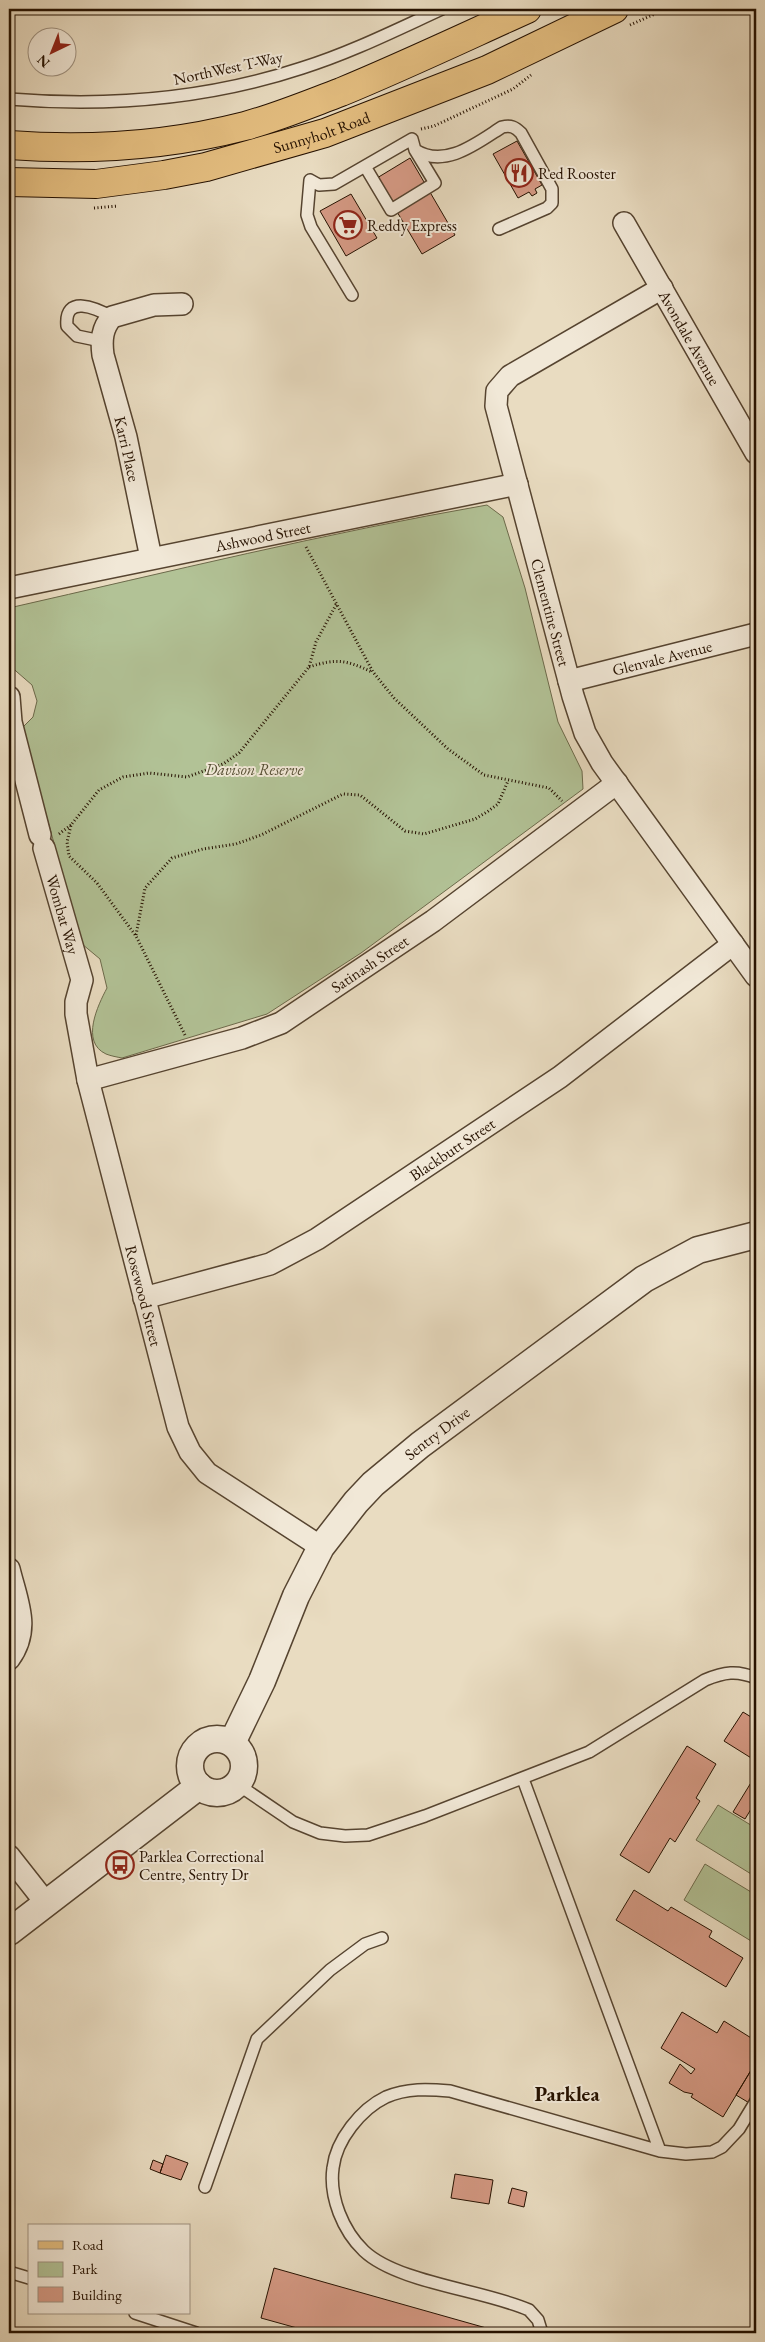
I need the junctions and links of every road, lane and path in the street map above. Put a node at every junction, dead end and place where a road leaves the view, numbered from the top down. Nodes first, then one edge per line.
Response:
1 (442, 9) edge
2 (527, 9) edge
3 (614, 9) edge
4 (9, 99) edge
5 (9, 146) edge
6 (415, 150) junction
7 (366, 168) junction
8 (9, 182) edge
9 (624, 223) dead end
10 (499, 229) dead end
11 (662, 288) junction
12 (352, 295) dead end
13 (182, 304) dead end
14 (112, 317) junction
15 (101, 341) junction
16 (756, 453) edge
17 (517, 484) junction
18 (299, 529) junction
19 (150, 558) junction
20 (9, 588) edge
21 (336, 603) junction
22 (756, 634) edge
23 (309, 667) junction
24 (373, 672) junction
25 (570, 681) junction
26 (9, 698) edge
27 (508, 782) junction
28 (617, 783) junction
29 (574, 814) junction
30 (136, 936) junction
31 (733, 944) junction
32 (756, 976) edge
33 (82, 980) joint
34 (193, 1052) junction
35 (88, 1080) junction
36 (756, 1235) edge
37 (144, 1298) junction
38 (321, 1548) junction
39 (9, 1569) edge
40 (9, 1659) edge
41 (756, 1678) edge
42 (232, 1743) junction
43 (523, 1779) junction
44 (237, 1784) junction
45 (199, 1786) junction
46 (9, 1856) edge
47 (46, 1903) junction
48 (9, 1932) edge
49 (382, 1938) dead end
50 (756, 2100) edge
51 (660, 2151) junction
52 (205, 2187) dead end
53 (9, 2272) edge
54 (28, 2278) edge
55 (138, 2314) edge
56 (196, 2333) edge
57 (542, 2333) edge

1 - 4 lane, NorthWest T-Way
2 - 5 main road, Sunnyholt Road
3 - 8 main road, Sunnyholt Road
6 - 7 lane
6 - 7 lane
6 - 10 lane
7 - 12 lane
9 - 11 street, Avondale Avenue
11 - 16 street, Avondale Avenue
11 - 17 street, Clementine Street
13 - 14 street
14 - 15 street
14 - 15 lane
15 - 19 street, Karri Place
17 - 18 street, Ashwood Street
17 - 25 street, Clementine Street
18 - 19 street, Ashwood Street
18 - 21 path
19 - 20 street, Ashwood Street
21 - 23 path
21 - 24 path
22 - 25 street, Glenvale Avenue
23 - 24 path
23 - 30 path
24 - 27 path
25 - 28 street, Clementine Street
26 - 33 street, Wombat Way
27 - 29 path
27 - 30 path
28 - 29 street, Satinash Street
28 - 31 street, Clementine Street
29 - 34 street, Satinash Street
30 - 34 path
31 - 32 street, Clementine Street
31 - 37 street, Blackbutt Street
33 - 35 street, Rosewood Street
34 - 35 street, Satinash Street
35 - 37 street, Rosewood Street
36 - 38 street, Sentry Drive
37 - 38 street, Rosewood Street
38 - 42 street, Sentry Drive
39 - 40 street
41 - 43 lane
42 - 44 street
42 - 45 street
43 - 44 lane
43 - 51 lane
44 - 45 street
45 - 47 street
46 - 47 street
47 - 48 street
49 - 52 lane
50 - 51 lane
51 - 57 lane
53 - 54 lane
55 - 56 lane

